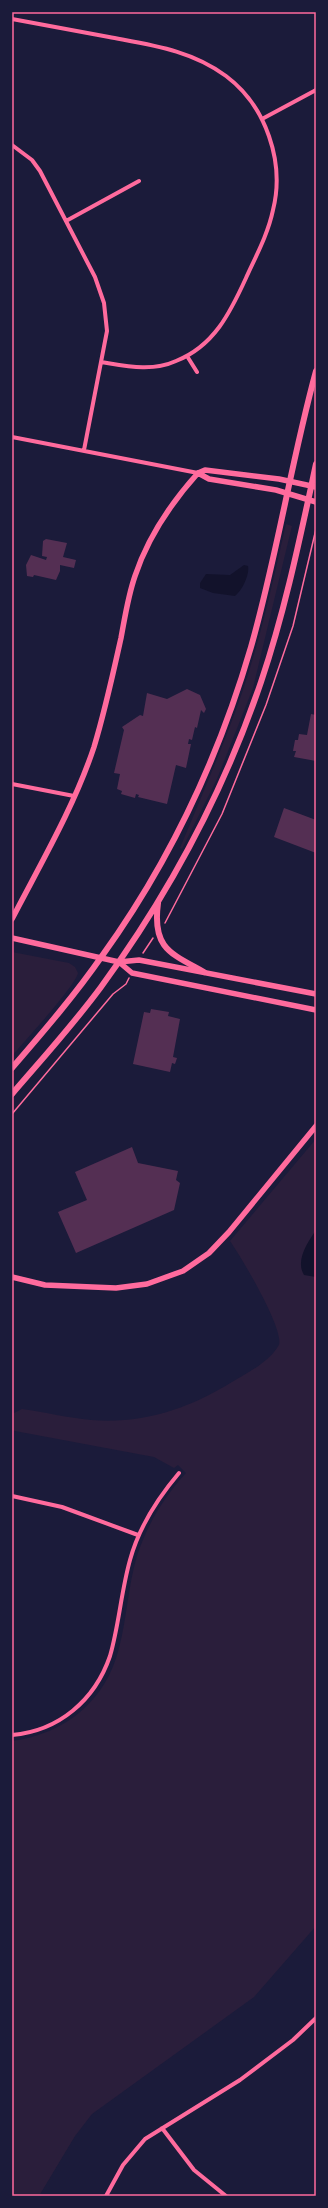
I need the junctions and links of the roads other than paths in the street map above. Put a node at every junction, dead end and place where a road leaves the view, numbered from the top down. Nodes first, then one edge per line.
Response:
1 (12, 19) edge
2 (316, 90) edge
3 (262, 119) junction
4 (12, 145) edge
5 (139, 182) dead end
6 (66, 220) junction
7 (187, 356) junction
8 (101, 362) junction
9 (316, 371) edge
10 (197, 372) dead end
11 (12, 437) edge
12 (84, 450) junction
13 (316, 464) edge
14 (198, 473) junction
15 (290, 481) junction
16 (314, 486) edge
17 (288, 493) junction
18 (308, 500) junction
19 (316, 502) edge
20 (12, 784) edge
21 (74, 796) junction
22 (159, 900) junction
23 (12, 920) edge
24 (12, 938) edge
25 (102, 958) junction
26 (119, 962) junction
27 (204, 972) junction
28 (316, 994) edge
29 (316, 1010) edge
30 (12, 1068) edge
31 (12, 1094) edge
32 (316, 1126) edge
33 (12, 1277) edge
34 (179, 1473) dead end
35 (12, 1496) edge
36 (138, 1535) junction
37 (12, 1735) edge
38 (316, 2018) edge
39 (162, 2128) junction
40 (106, 2196) edge
41 (226, 2196) edge

1 - 3 street
2 - 3 street
3 - 7 street
4 - 6 street
5 - 6 street
6 - 8 street
7 - 8 street
7 - 10 street
8 - 12 street
9 - 15 main road
11 - 12 street
12 - 14 street
13 - 16 main road
14 - 15 street
14 - 17 street
14 - 21 street
15 - 16 street
15 - 17 main road
16 - 18 main road
17 - 18 street
17 - 25 main road
18 - 19 street
18 - 22 main road
20 - 21 street
21 - 23 street
22 - 26 main road
22 - 27 main road
24 - 25 street
25 - 26 street
25 - 30 main road
26 - 27 street
26 - 29 street
26 - 31 main road
27 - 28 street
32 - 33 street
34 - 36 street
35 - 36 street
36 - 37 street
38 - 39 street
39 - 40 street
39 - 41 street

